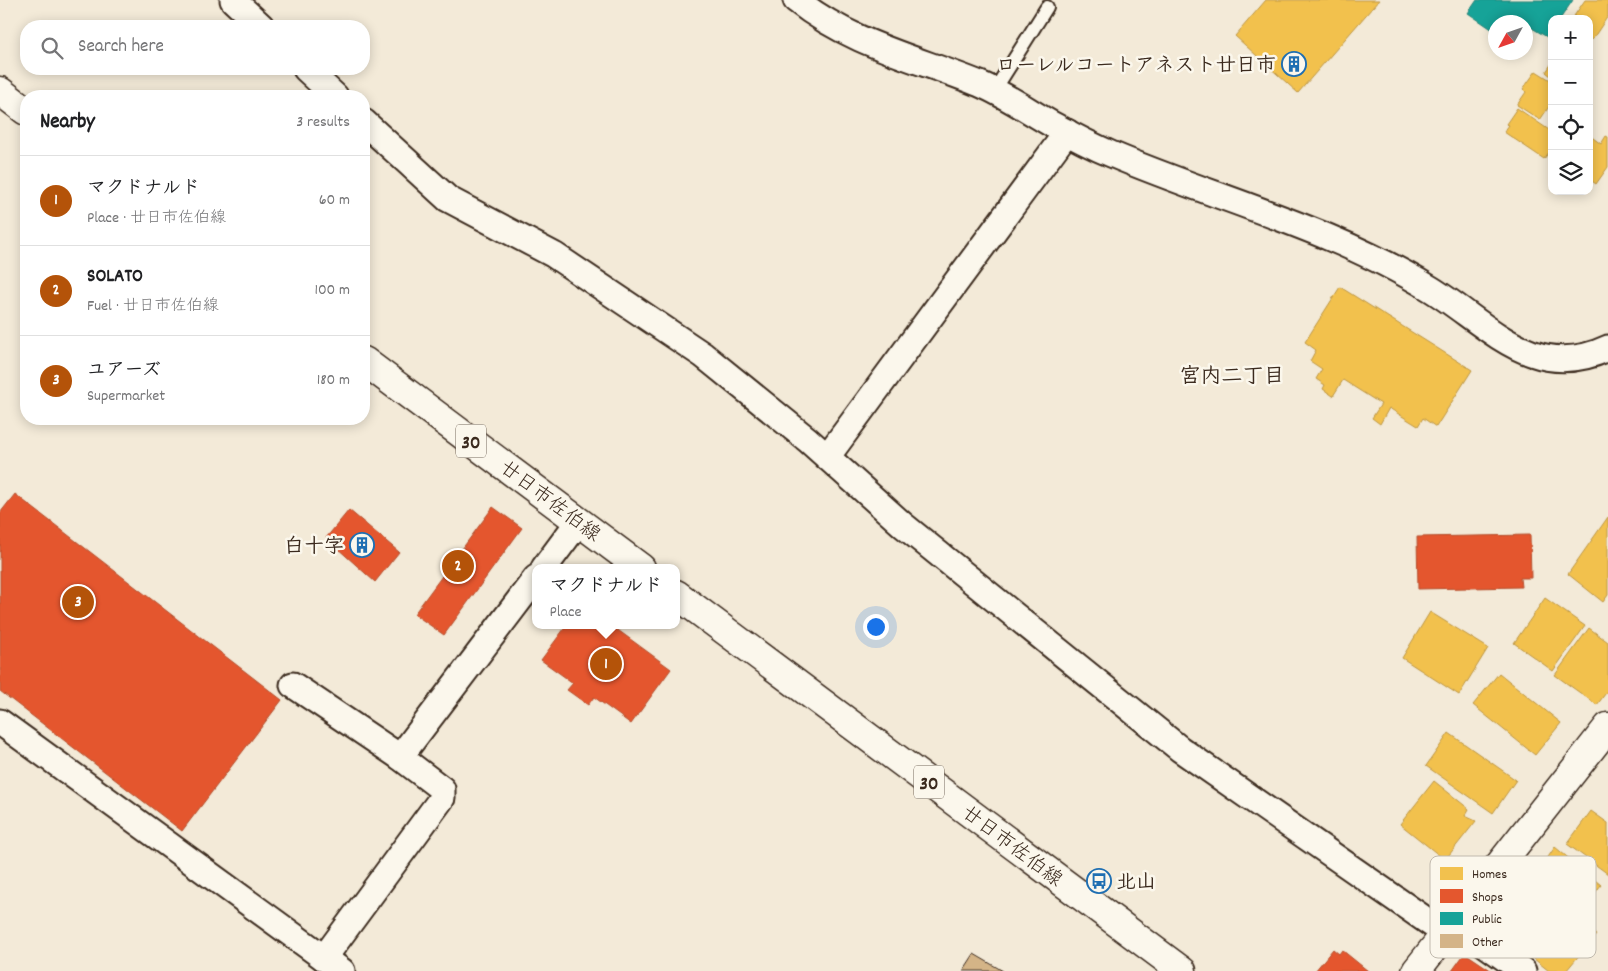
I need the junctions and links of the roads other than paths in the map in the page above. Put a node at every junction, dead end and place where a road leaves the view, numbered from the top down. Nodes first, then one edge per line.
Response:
1 (233, 0) edge
2 (796, 0) edge
3 (1048, 7) dead end
4 (255, 20) edge
5 (312, 75) edge
6 (329, 90) edge
7 (0, 91) edge
8 (994, 91) junction
9 (20, 106) edge
10 (370, 128) edge
11 (1067, 132) junction
12 (1608, 348) edge
13 (370, 366) edge
14 (827, 457) junction
15 (579, 521) junction
16 (547, 564) edge
17 (636, 564) edge
18 (532, 583) edge
19 (680, 597) edge
20 (293, 685) dead end
21 (0, 722) edge
22 (1608, 727) edge
23 (400, 757) junction
24 (1506, 856) edge
25 (1430, 923) edge
26 (1430, 953) edge
27 (1505, 958) edge
28 (333, 964) edge
29 (1182, 971) edge
30 (1416, 971) edge
31 (1523, 971) edge

1 - 4 street
2 - 8 street
3 - 8 lane
5 - 6 street
7 - 9 main road
8 - 11 street
10 - 14 street
11 - 12 street
11 - 14 street
13 - 15 main road, 廿日市佐伯線 / 30
14 - 25 street
15 - 16 street
15 - 17 main road, 廿日市佐伯線 / 30
18 - 23 street
19 - 29 main road, 廿日市佐伯線 / 30
20 - 23 street
21 - 28 street
22 - 24 main road
23 - 28 street
26 - 30 main road
27 - 31 street

